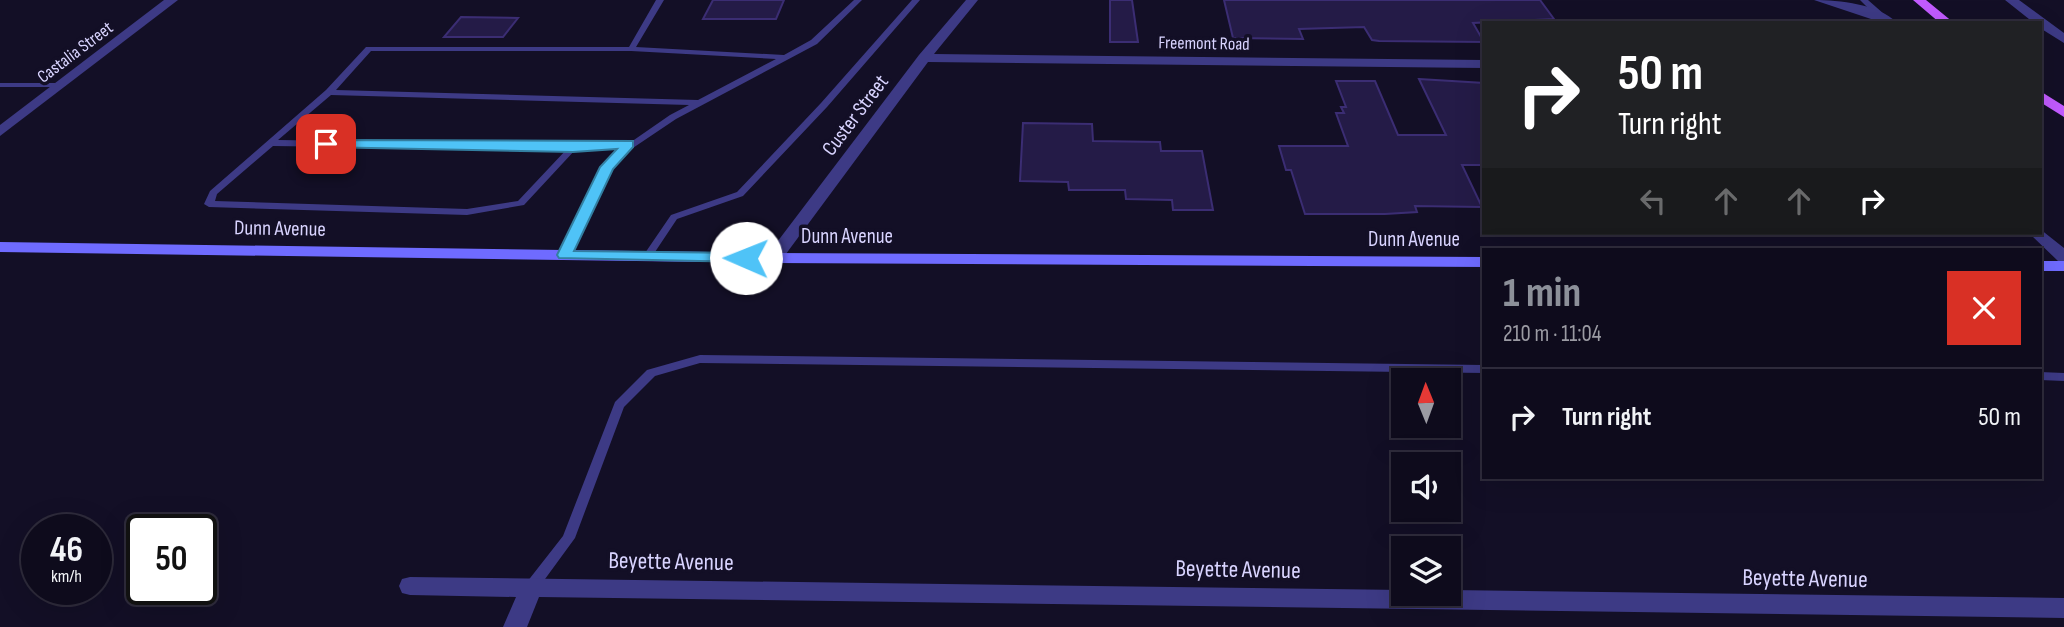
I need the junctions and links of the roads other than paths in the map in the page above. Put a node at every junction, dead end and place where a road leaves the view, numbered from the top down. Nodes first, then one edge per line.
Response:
1 (172, 0) edge
2 (660, 0) edge
3 (858, 0) edge
4 (916, 0) edge
5 (972, 0) edge
6 (1820, 0) edge
7 (1842, 0) edge
8 (1919, 0) edge
9 (2011, 0) edge
10 (1859, 4) edge
11 (1886, 19) edge
12 (1945, 21) edge
13 (2040, 21) edge
14 (2042, 23) edge
15 (2064, 39) edge
16 (631, 49) junction
17 (786, 57) junction
18 (924, 58) junction
19 (1482, 64) edge
20 (0, 85) edge
21 (62, 85) junction
22 (329, 92) junction
23 (2042, 96) edge
24 (699, 103) junction
25 (2064, 113) edge
26 (3, 127) edge
27 (271, 143) junction
28 (629, 144) junction
29 (573, 148) junction
30 (2040, 235) edge
31 (0, 247) edge
32 (565, 255) junction
33 (648, 256) junction
34 (2064, 257) edge
35 (774, 258) junction
36 (1482, 262) edge
37 (2042, 266) edge
38 (2064, 266) edge
39 (1482, 369) edge
40 (2042, 376) edge
41 (2064, 377) edge
42 (411, 586) dead end
43 (532, 586) junction
44 (2064, 607) edge
45 (516, 627) edge

1 - 21 street, Castalia Street
2 - 16 lane
3 - 17 lane
4 - 33 lane
5 - 18 street, Custer Street
6 - 10 street
7 - 10 lane
8 - 12 main road
9 - 13 street
10 - 11 street
14 - 15 street
16 - 17 lane
16 - 22 lane
17 - 24 lane
18 - 19 street, Freemont Road
18 - 35 street, Custer Street
20 - 21 lane
21 - 26 street, Castalia Street
22 - 24 lane
22 - 27 lane
23 - 25 main road
24 - 28 lane
27 - 29 lane
27 - 29 lane
28 - 29 lane
28 - 32 lane
30 - 34 street
31 - 32 main road, Dunn Avenue
32 - 33 main road, Dunn Avenue
33 - 35 main road, Dunn Avenue
35 - 36 main road, Dunn Avenue
37 - 38 main road
39 - 43 lane
40 - 41 lane
42 - 43 street, Beyette Avenue
43 - 44 street, Beyette Avenue
43 - 45 street

